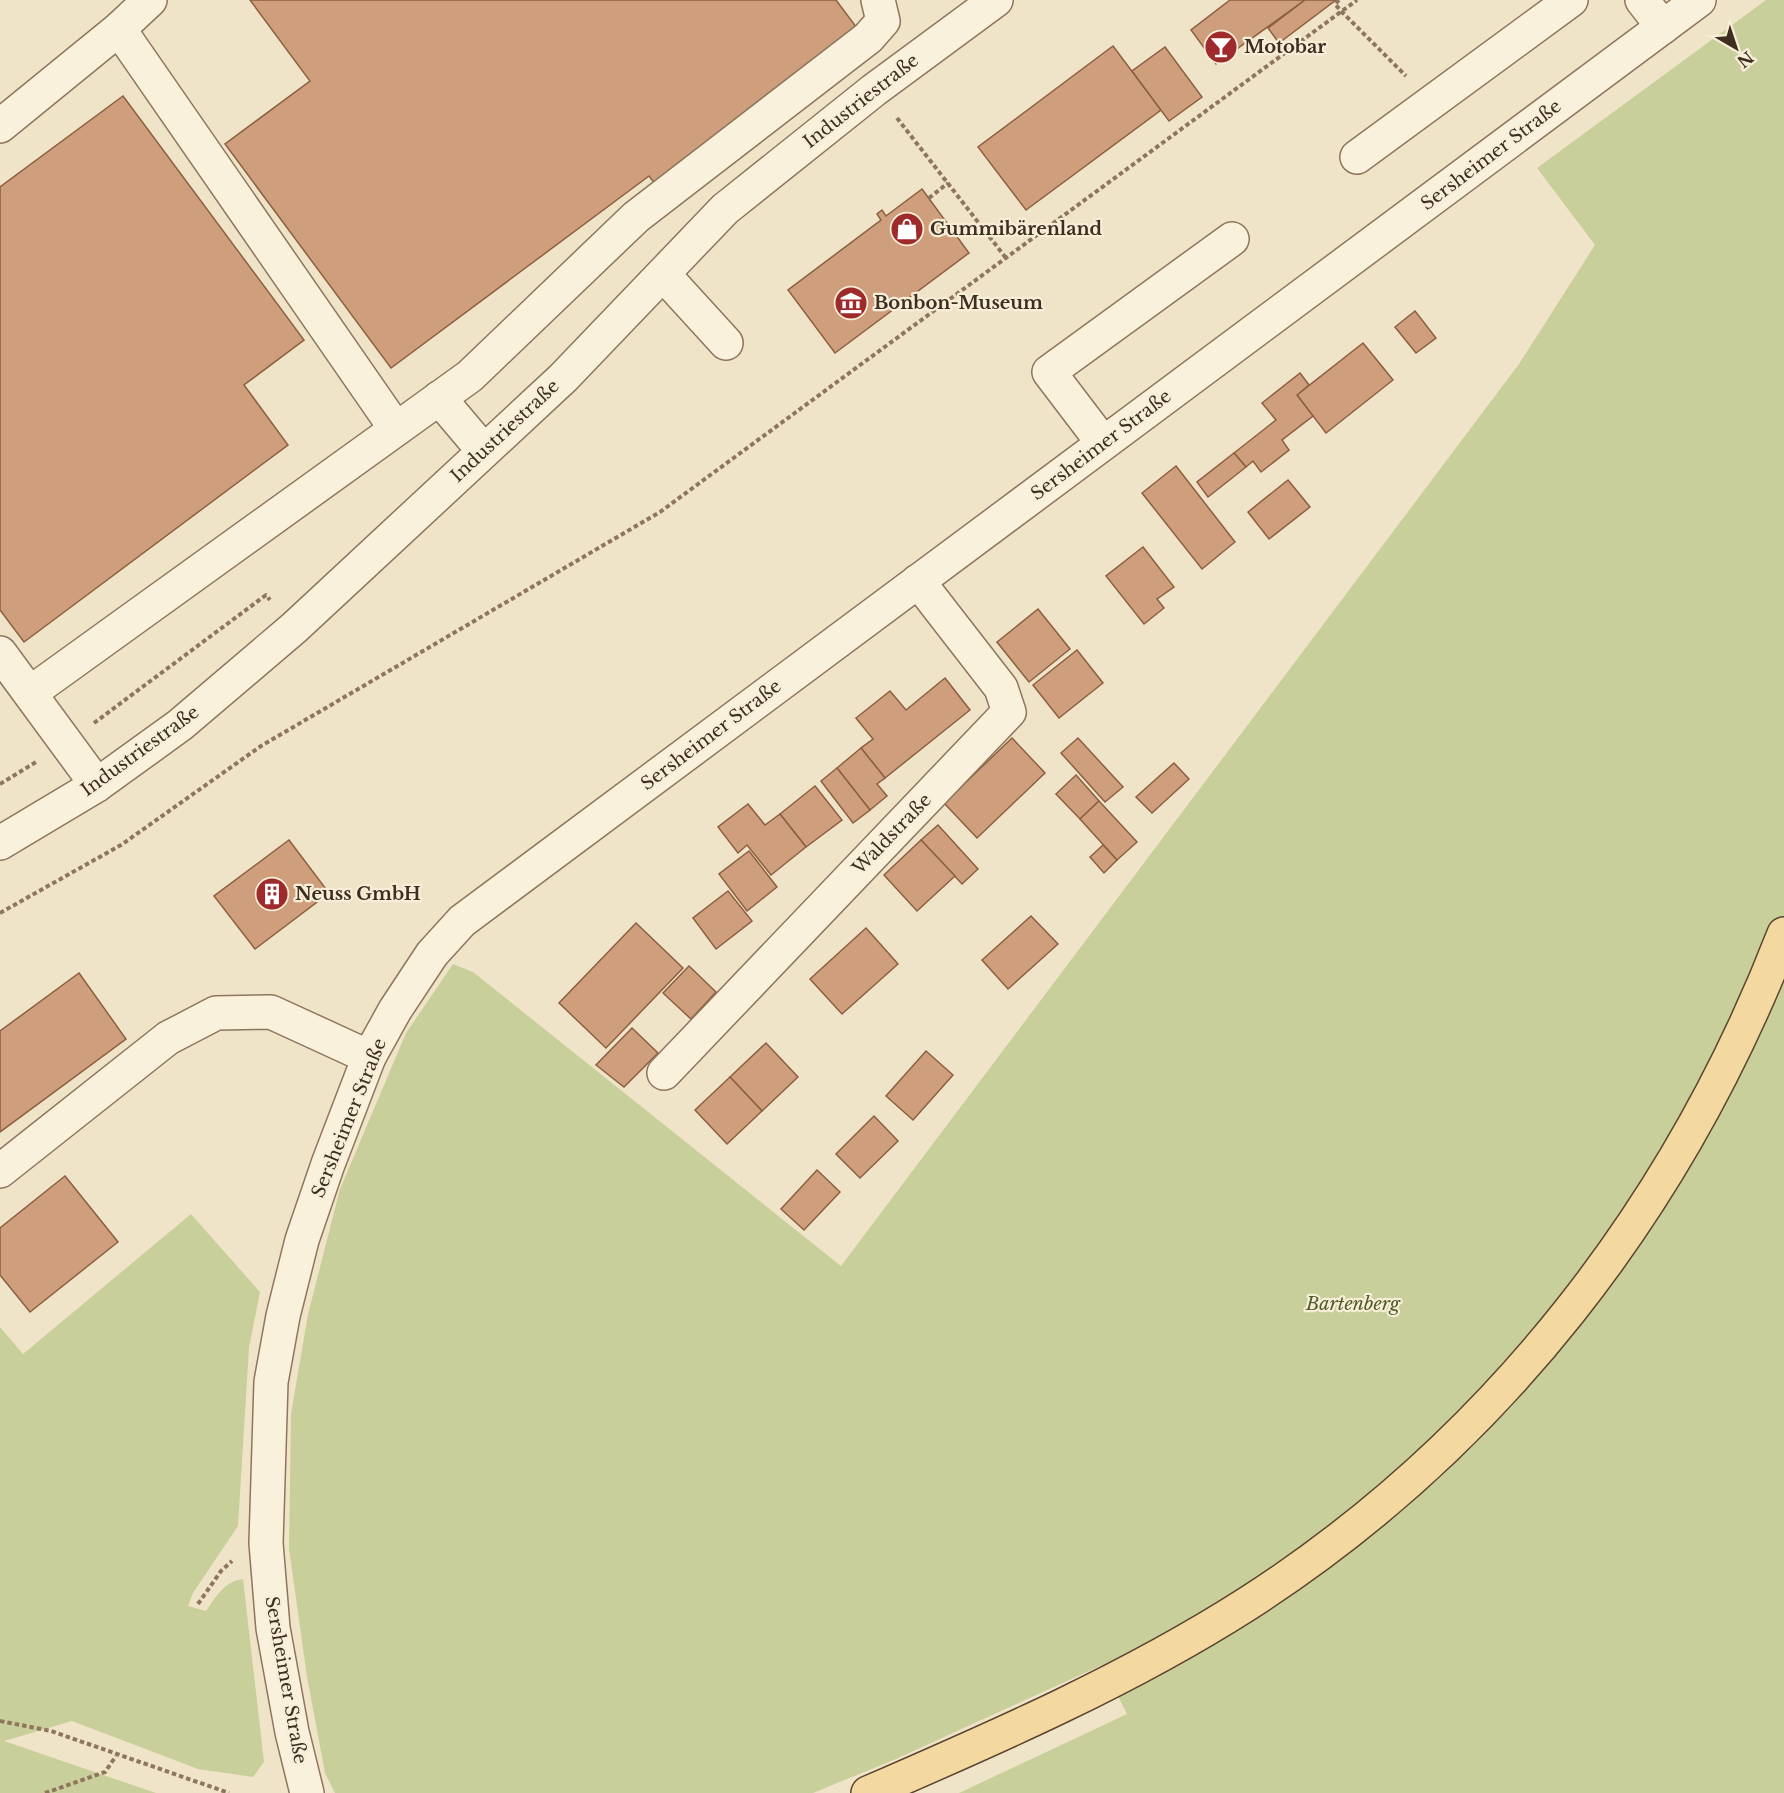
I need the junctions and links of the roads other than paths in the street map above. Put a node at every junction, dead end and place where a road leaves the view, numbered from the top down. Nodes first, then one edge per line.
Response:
1 (150, 0) edge
2 (878, 0) edge
3 (996, 0) edge
4 (1571, 0) edge
5 (1642, 0) edge
6 (1699, 0) edge
7 (1663, 27) junction
8 (119, 29) junction
9 (0, 126) edge
10 (1357, 157) dead end
11 (1232, 238) dead end
12 (663, 274) junction
13 (726, 344) dead end
14 (439, 398) junction
15 (396, 429) junction
16 (1103, 443) junction
17 (483, 450) junction
18 (918, 581) junction
19 (0, 653) edge
20 (30, 693) junction
21 (97, 785) junction
22 (0, 843) edge
23 (1784, 934) edge
24 (369, 1057) junction
25 (664, 1073) dead end
26 (0, 1171) edge
27 (307, 1793) edge
28 (868, 1793) edge

1 - 8 street
2 - 14 street
3 - 12 street, Industriestraße
4 - 10 street
5 - 7 street
6 - 7 street, Sersheimer Straße
7 - 16 street, Sersheimer Straße
8 - 9 street
8 - 15 street
11 - 16 street
12 - 13 street
12 - 17 street, Industriestraße
14 - 15 street
14 - 17 street
15 - 20 street
16 - 18 street, Sersheimer Straße
17 - 21 street, Industriestraße
18 - 24 street, Sersheimer Straße
18 - 25 street, Waldstraße
19 - 20 street
20 - 21 street
21 - 22 street, Industriestraße
23 - 28 main road
24 - 26 street
24 - 27 street, Sersheimer Straße

